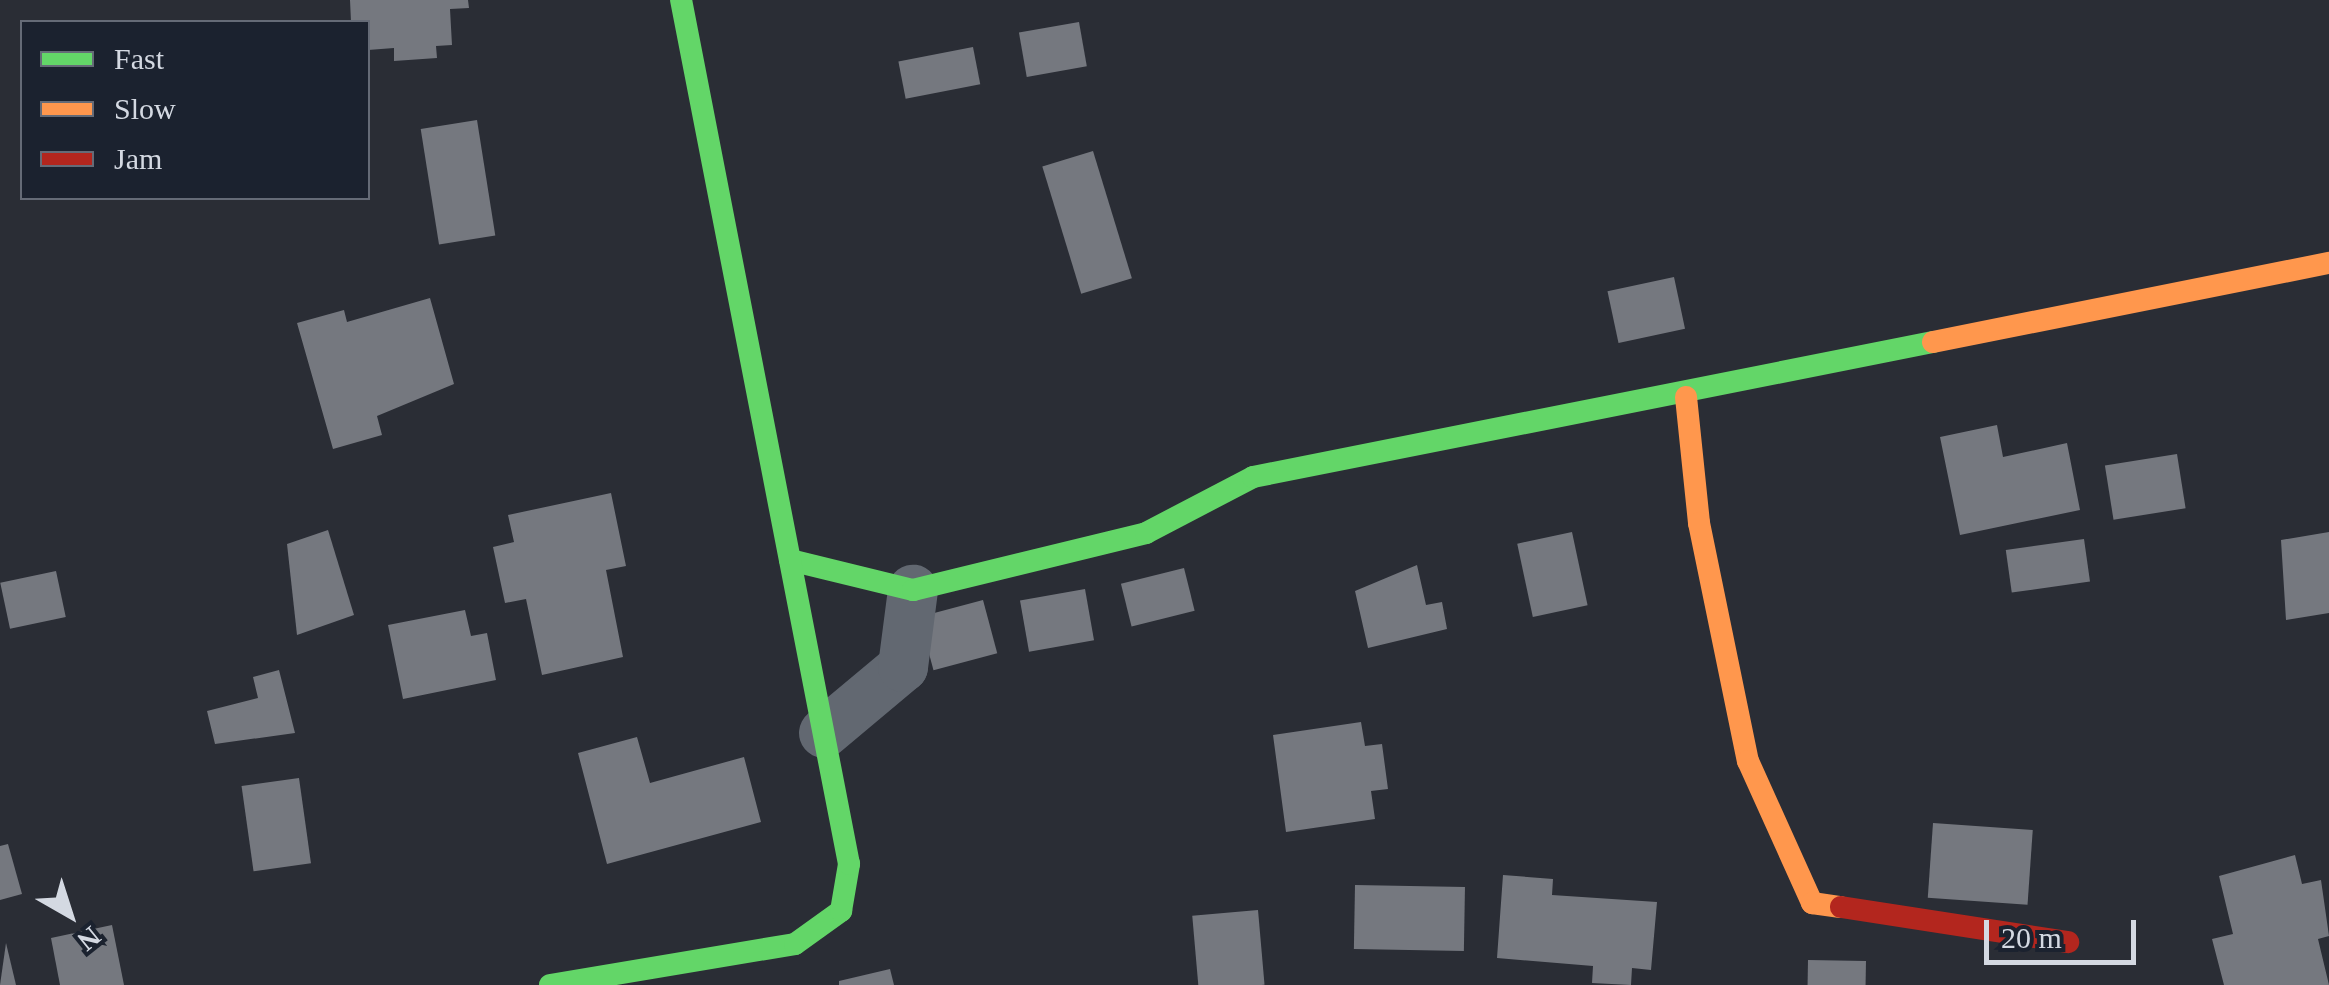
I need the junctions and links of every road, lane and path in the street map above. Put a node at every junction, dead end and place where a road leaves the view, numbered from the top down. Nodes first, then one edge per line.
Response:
1 (681, 0) edge
2 (2329, 263) edge
3 (1686, 397) junction
4 (790, 560) junction
5 (913, 590) junction
6 (824, 733) junction
7 (2068, 942) dead end
8 (550, 985) edge

1 - 4 street
2 - 3 street
3 - 5 street
3 - 7 street
4 - 5 street
4 - 6 street
5 - 6 street
6 - 8 street

